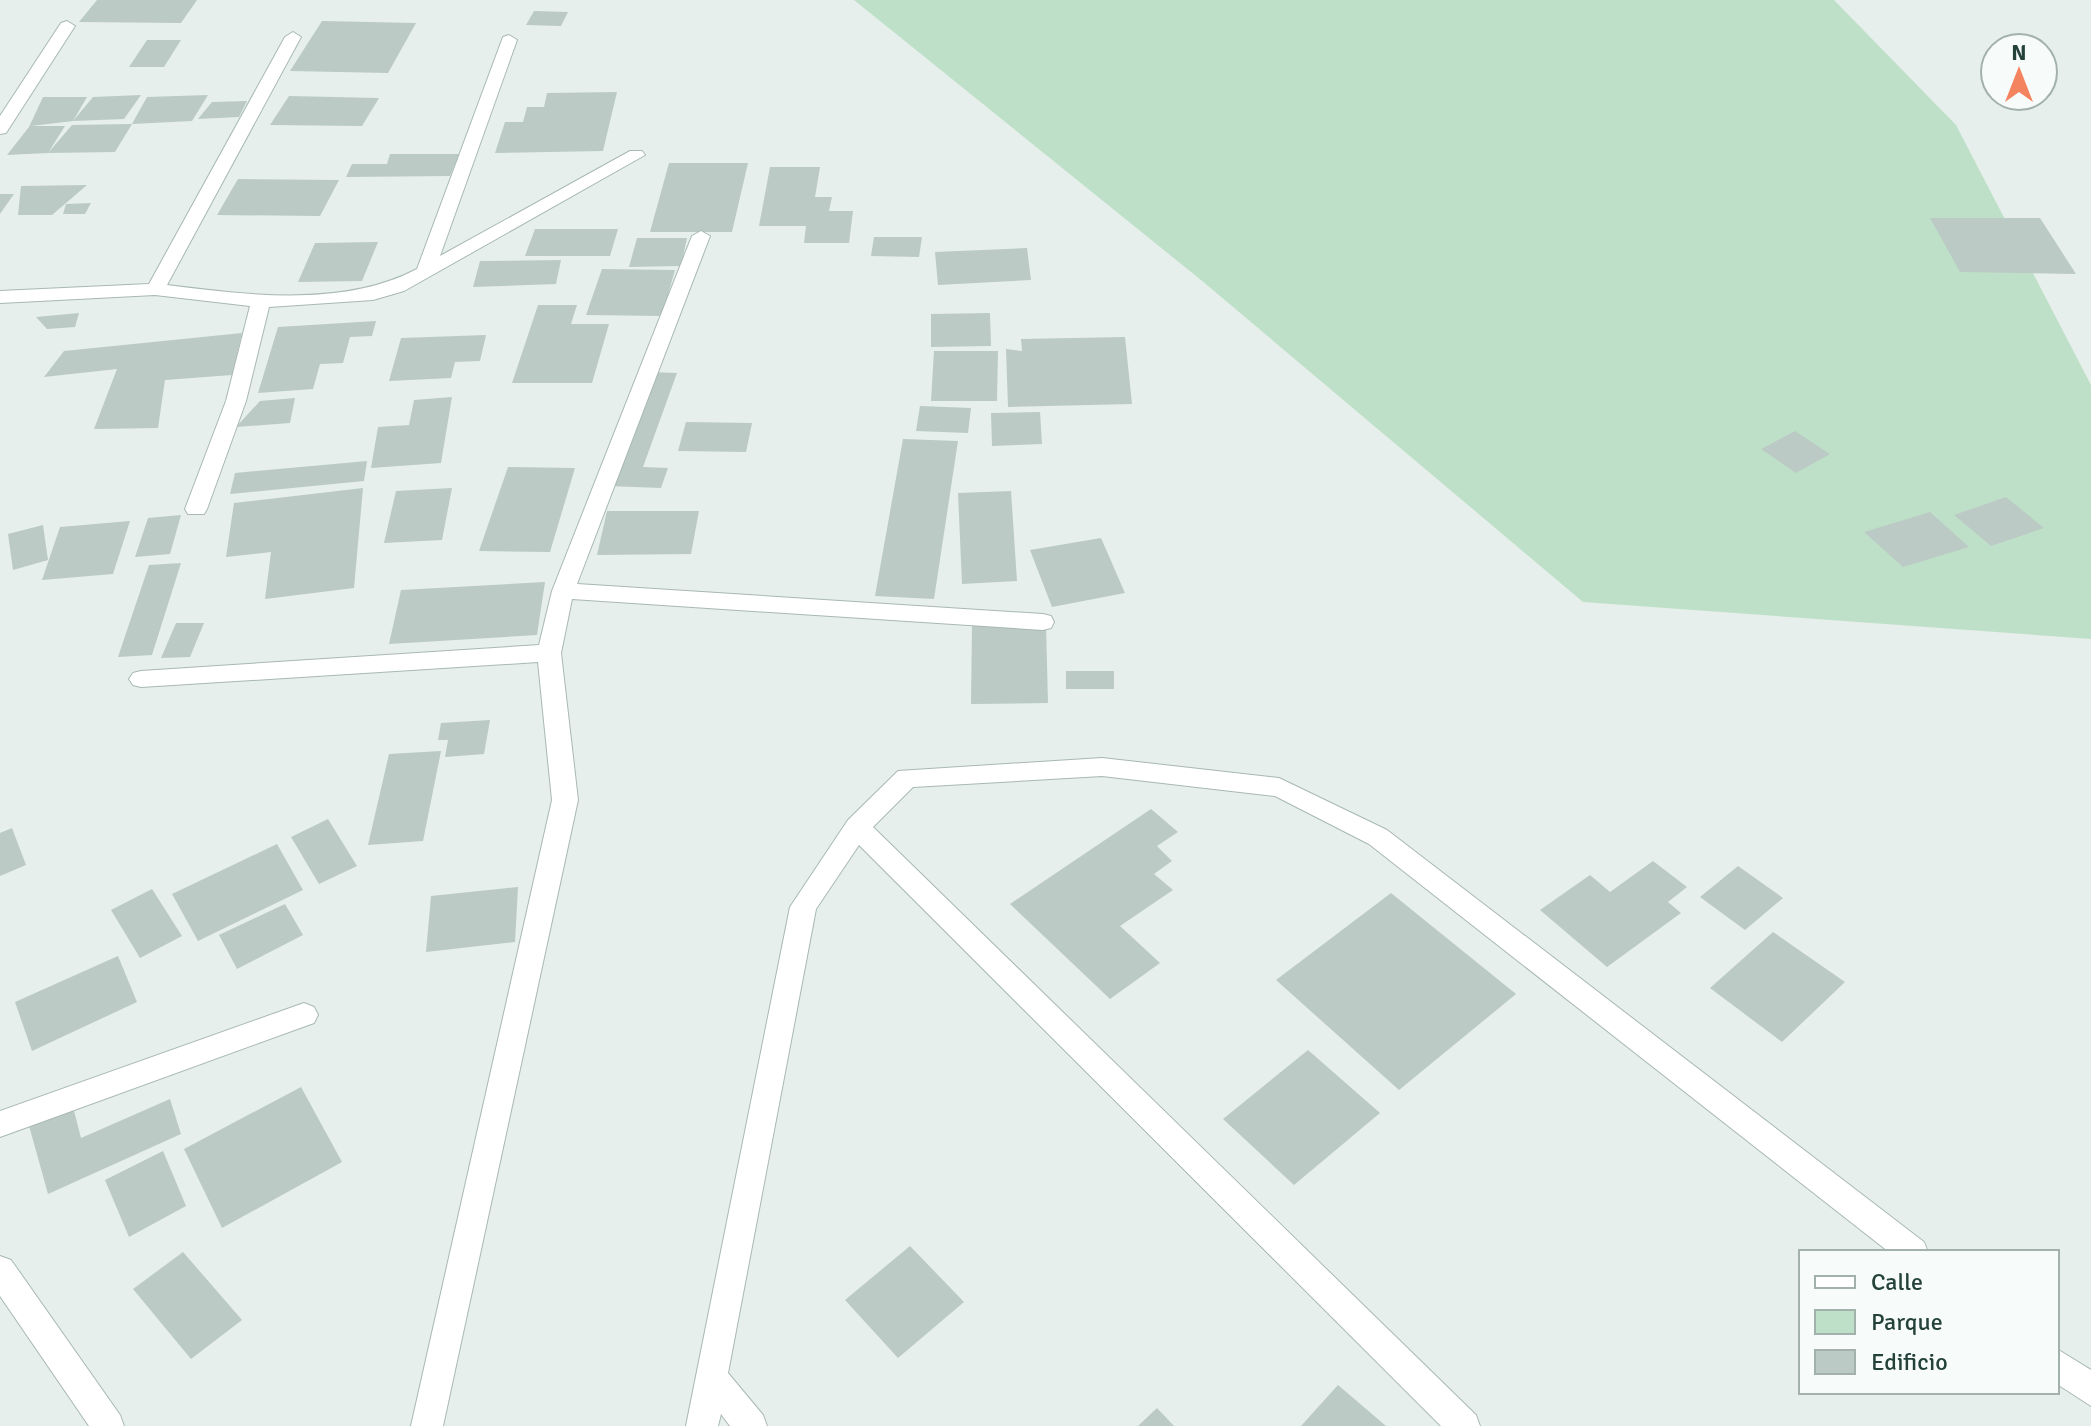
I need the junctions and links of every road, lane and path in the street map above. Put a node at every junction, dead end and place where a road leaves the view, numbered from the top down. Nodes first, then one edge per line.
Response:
1 (67, 26) dead end
2 (293, 37) dead end
3 (509, 40) dead end
4 (0, 129) edge
5 (636, 155) dead end
6 (701, 236) dead end
7 (425, 272) junction
8 (155, 289) junction
9 (0, 297) edge
10 (261, 302) junction
11 (196, 509) dead end
12 (563, 591) junction
13 (1043, 622) dead end
14 (549, 653) junction
15 (141, 679) dead end
16 (857, 827) junction
17 (304, 1015) dead end
18 (0, 1124) edge
19 (1910, 1250) edge
20 (0, 1270) edge
21 (2059, 1366) edge
22 (710, 1376) junction
23 (2091, 1390) edge
24 (108, 1426) edge
25 (427, 1426) edge
26 (702, 1426) edge
27 (751, 1426) edge
28 (1464, 1426) edge

1 - 4 street
2 - 8 street
3 - 7 street
5 - 7 street
6 - 12 street
7 - 10 street
8 - 9 street
8 - 10 street
10 - 11 street
12 - 13 street
12 - 14 street
14 - 15 street
14 - 25 street
16 - 19 street
16 - 22 street
16 - 28 street
17 - 18 street
20 - 24 street
21 - 23 street
22 - 26 street
22 - 27 street

